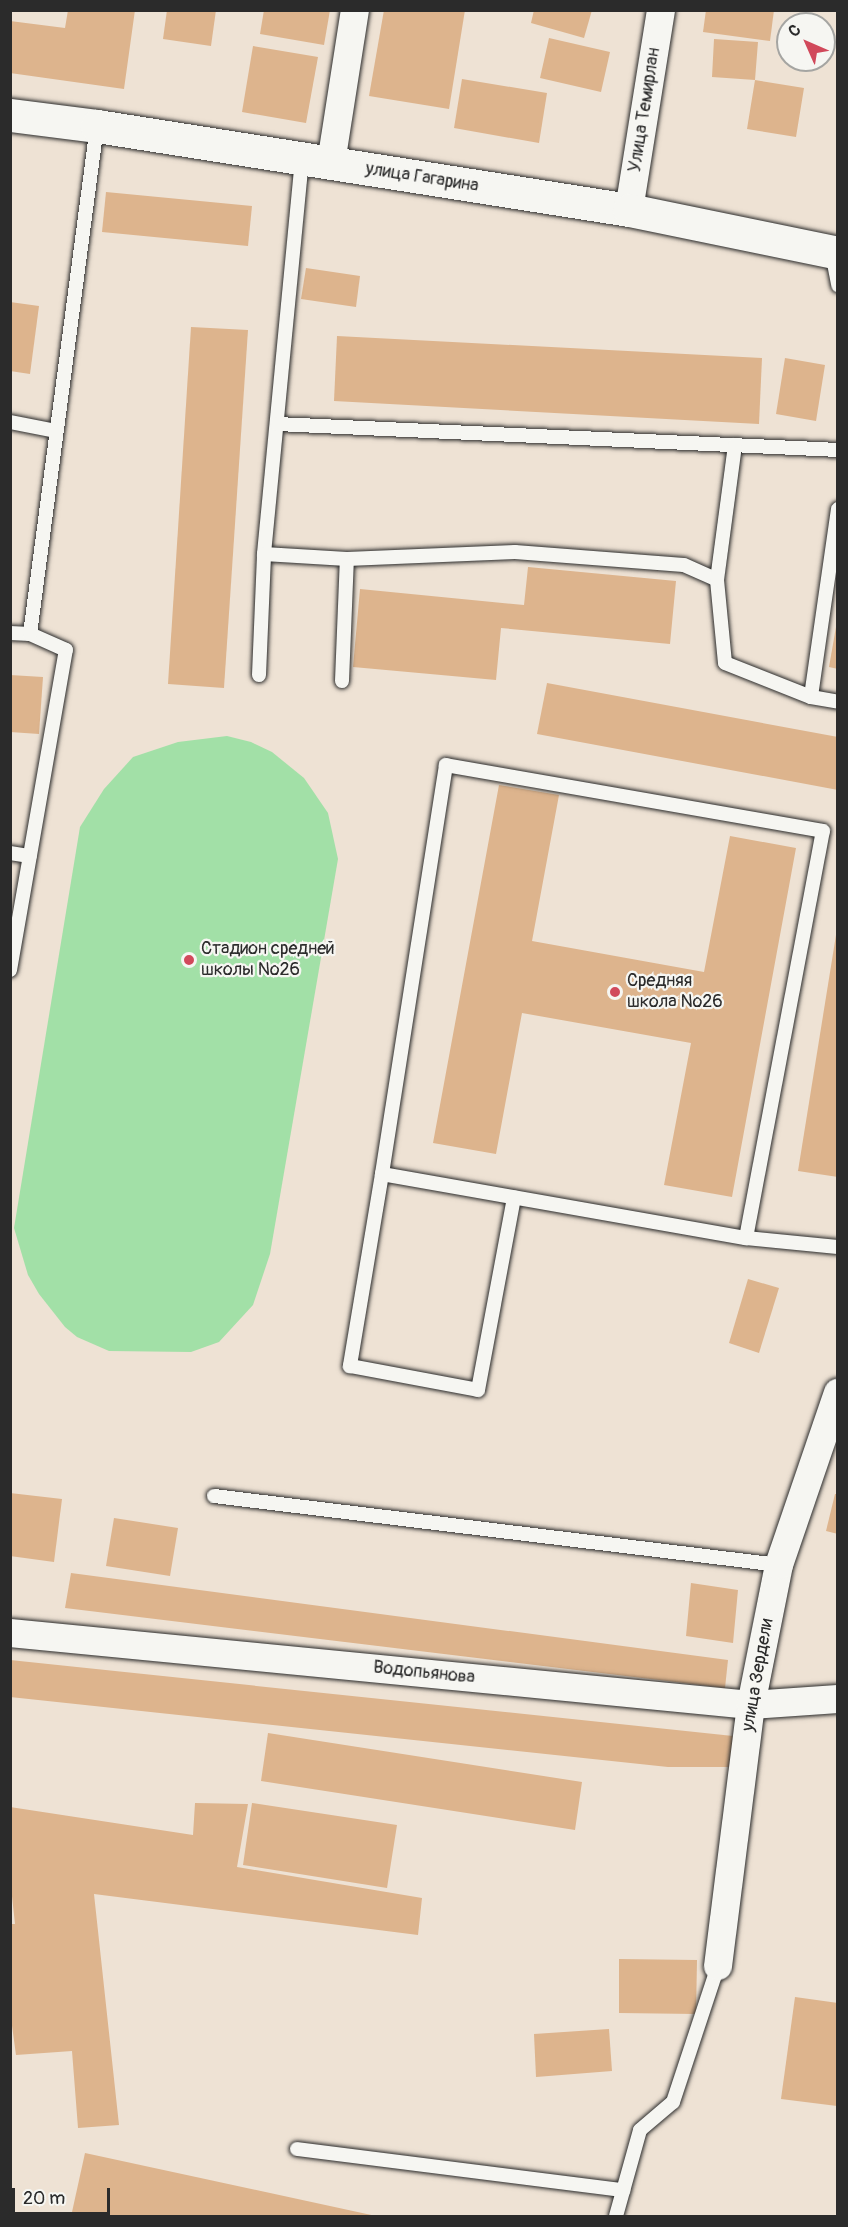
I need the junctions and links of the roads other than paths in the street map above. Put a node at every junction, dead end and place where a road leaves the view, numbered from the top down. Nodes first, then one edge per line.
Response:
1 (355, 10) edge
2 (661, 10) edge
3 (10, 115) edge
4 (97, 126) junction
5 (317, 161) junction
6 (628, 210) junction
7 (835, 252) edge
8 (837, 285) edge
9 (10, 422) edge
10 (277, 424) junction
11 (56, 431) junction
12 (735, 445) junction
13 (837, 450) edge
14 (837, 509) edge
15 (264, 554) junction
16 (347, 559) junction
17 (717, 580) junction
18 (10, 633) edge
19 (30, 634) junction
20 (259, 675) dead end
21 (342, 681) dead end
22 (812, 697) junction
23 (837, 702) edge
24 (10, 853) edge
25 (30, 856) junction
26 (10, 970) edge
27 (382, 1174) junction
28 (514, 1197) junction
29 (746, 1238) junction
30 (837, 1247) edge
31 (837, 1393) edge
32 (213, 1496) dead end
33 (779, 1565) junction
34 (10, 1633) edge
35 (837, 1700) edge
36 (751, 1706) junction
37 (718, 1966) joint
38 (297, 2149) dead end
39 (623, 2190) junction
40 (616, 2217) edge

1 - 5 street
2 - 6 street, Улица Темирлан
3 - 4 main road, улица Гагарина
4 - 5 main road, улица Гагарина
4 - 11 lane
5 - 6 main road, улица Гагарина
5 - 10 lane
6 - 7 main road, улица Гагарина
7 - 8 lane
9 - 11 lane
10 - 12 lane
10 - 15 lane
11 - 19 lane
12 - 13 lane
12 - 17 lane
14 - 22 lane
15 - 16 lane
15 - 20 lane
16 - 17 lane
16 - 21 lane
17 - 22 lane
18 - 19 lane
19 - 25 lane
22 - 23 lane
24 - 25 lane
25 - 26 lane
27 - 28 lane
27 - 28 lane
27 - 29 lane
28 - 29 lane
29 - 30 lane
31 - 33 street, улица Зердели
32 - 33 lane
33 - 36 street, улица Зердели
34 - 36 street, Водопьянова
35 - 36 street, Водопьянова
36 - 37 street, улица Зердели
37 - 39 lane
38 - 39 lane
39 - 40 lane

